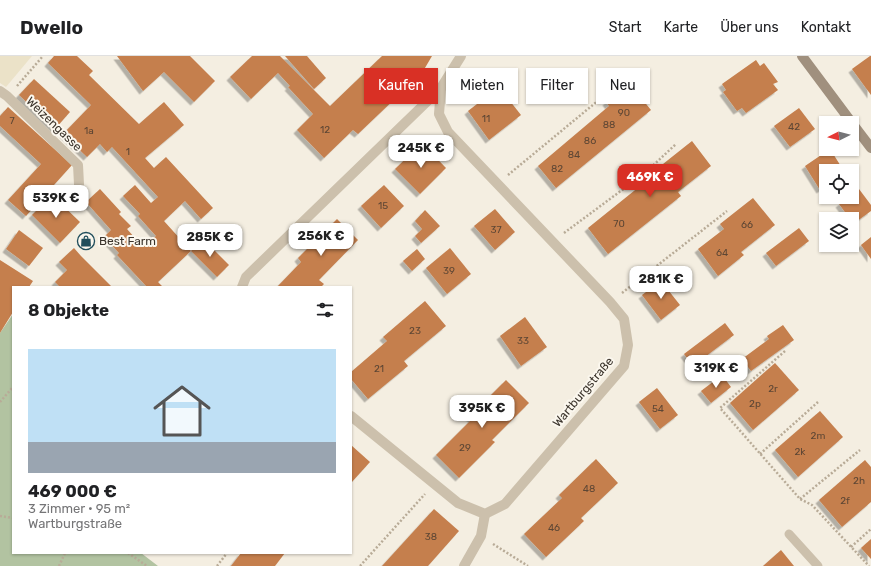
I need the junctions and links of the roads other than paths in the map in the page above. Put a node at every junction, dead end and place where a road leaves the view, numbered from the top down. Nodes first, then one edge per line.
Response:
1 (461, 56) edge
2 (802, 56) edge
3 (441, 88) junction
4 (4, 94) edge
5 (847, 116) edge
6 (859, 132) edge
7 (871, 148) edge
8 (80, 204) dead end
9 (242, 286) edge
10 (352, 417) edge
11 (485, 514) junction
12 (788, 534) dead end
13 (464, 566) edge
14 (818, 566) edge

1 - 3 street, Wartburgstraße
2 - 5 street
3 - 9 street, Wartburgstraße
3 - 11 street, Wartburgstraße
4 - 8 street, Weizengasse
6 - 7 street
10 - 11 street
11 - 13 street
12 - 14 lane

